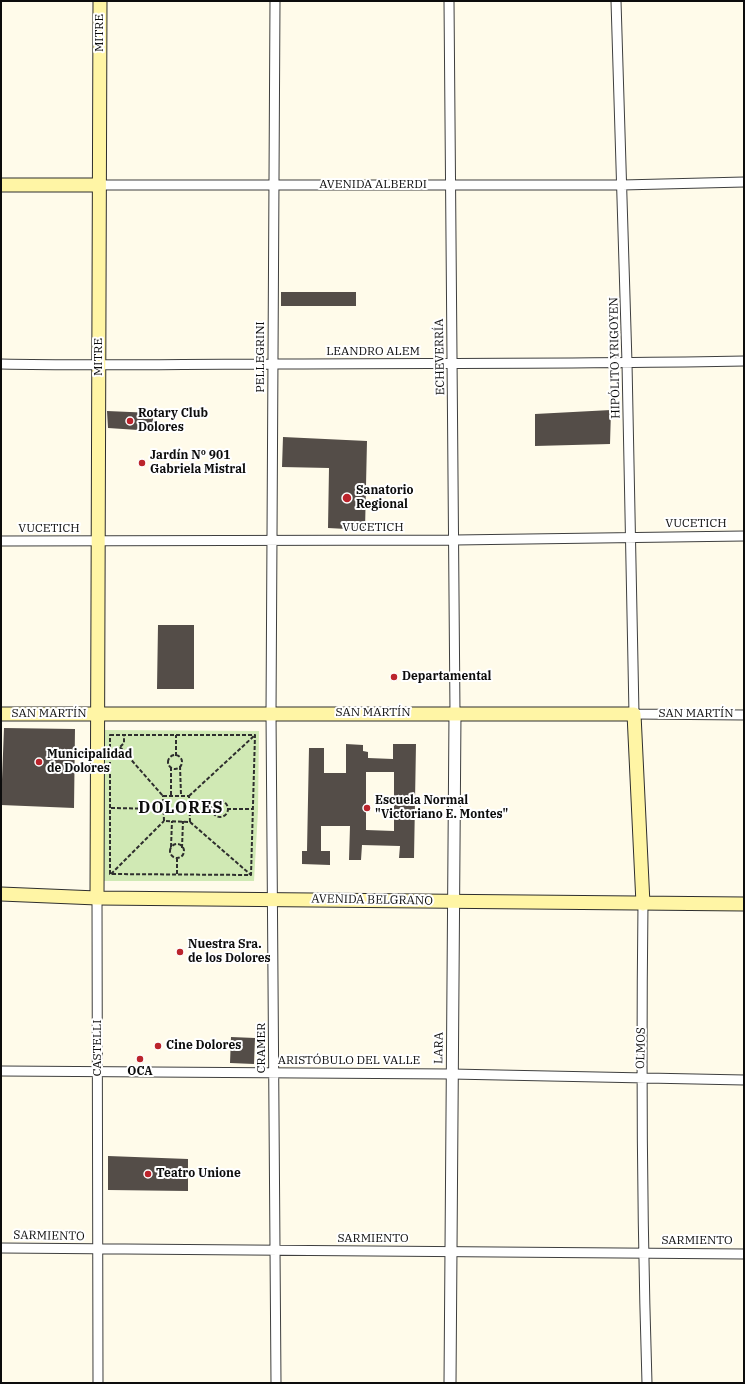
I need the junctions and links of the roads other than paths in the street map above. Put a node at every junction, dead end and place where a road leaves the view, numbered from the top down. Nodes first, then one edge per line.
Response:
1 (100, 1) edge
2 (275, 1) edge
3 (449, 1) edge
4 (616, 1) edge
5 (744, 182) edge
6 (450, 184) junction
7 (622, 184) junction
8 (1, 185) edge
9 (99, 185) junction
10 (274, 185) junction
11 (744, 361) edge
12 (627, 363) junction
13 (1, 364) edge
14 (273, 364) junction
15 (452, 365) junction
16 (98, 366) junction
17 (744, 536) edge
18 (631, 537) junction
19 (272, 540) junction
20 (455, 540) junction
21 (1, 541) edge
22 (99, 542) junction
23 (272, 713) junction
24 (455, 713) junction
25 (1, 714) edge
26 (97, 714) junction
27 (634, 714) junction
28 (744, 715) edge
29 (1, 894) edge
30 (97, 898) junction
31 (273, 900) junction
32 (454, 901) junction
33 (643, 904) junction
34 (744, 904) edge
35 (1, 1071) edge
36 (98, 1071) junction
37 (274, 1073) junction
38 (451, 1074) junction
39 (641, 1078) junction
40 (744, 1080) edge
41 (1, 1248) edge
42 (98, 1249) junction
43 (276, 1250) junction
44 (451, 1252) junction
45 (642, 1253) junction
46 (744, 1254) edge
47 (98, 1383) edge
48 (276, 1383) edge
49 (450, 1383) edge
50 (647, 1383) edge

1 - 9 main road, MITRE
2 - 10 street, PELLEGRINI
3 - 6 street, ECHEVERRÍA
4 - 7 street, HIPÓLITO YRIGOYEN
5 - 7 street, AVENIDA ALBERDI
6 - 7 street, AVENIDA ALBERDI
6 - 10 street, AVENIDA ALBERDI
6 - 15 street, ECHEVERRÍA
7 - 12 street, HIPÓLITO YRIGOYEN
8 - 9 main road, AVENIDA ALBERDI
9 - 10 street, AVENIDA ALBERDI
9 - 16 main road, MITRE
10 - 14 street, PELLEGRINI
11 - 12 street, LEANDRO ALEM
12 - 15 street, LEANDRO ALEM
12 - 18 street, HIPÓLITO YRIGOYEN
13 - 16 street, LEANDRO ALEM
14 - 15 street, LEANDRO ALEM
14 - 16 street, LEANDRO ALEM
14 - 19 street, PELLEGRINI
15 - 20 street, ECHEVERRÍA
16 - 22 main road, MITRE
17 - 18 street, VUCETICH
18 - 20 street, VUCETICH
18 - 27 street, HIPÓLITO YRIGOYEN
19 - 20 street, VUCETICH
19 - 22 street, VUCETICH
19 - 23 street, PELLEGRINI
20 - 24 street, ECHEVERRÍA
21 - 22 street, VUCETICH
22 - 26 main road, MITRE
23 - 24 main road, SAN MARTÍN
23 - 26 main road, SAN MARTÍN
23 - 31 street, CRAMER
24 - 27 main road, SAN MARTÍN
24 - 32 street, LARA
25 - 26 main road, SAN MARTÍN
26 - 30 main road, CASTELLI
27 - 28 street, SAN MARTÍN
27 - 33 main road, OLMOS
29 - 30 main road, AVENIDA BELGRANO
30 - 31 main road, AVENIDA BELGRANO
30 - 36 street, CASTELLI
31 - 32 main road, AVENIDA BELGRANO
31 - 37 street, CRAMER
32 - 33 main road, AVENIDA BELGRANO
32 - 38 street, LARA
33 - 34 main road, AVENIDA BELGRANO
33 - 39 street, OLMOS
35 - 36 street, ARISTÓBULO DEL VALLE
36 - 37 street, ARISTÓBULO DEL VALLE
36 - 42 street, CASTELLI
37 - 38 street, ARISTÓBULO DEL VALLE
37 - 43 street, CRAMER
38 - 39 street, ARISTÓBULO DEL VALLE
38 - 44 street, LARA
39 - 40 street, ARISTÓBULO DEL VALLE
39 - 45 street, OLMOS
41 - 42 street, SARMIENTO
42 - 43 street, SARMIENTO
42 - 47 street, CASTELLI
43 - 44 street, SARMIENTO
43 - 48 street, CRAMER
44 - 45 street, SARMIENTO
44 - 49 street, LARA
45 - 46 street, SARMIENTO
45 - 50 street, OLMOS

